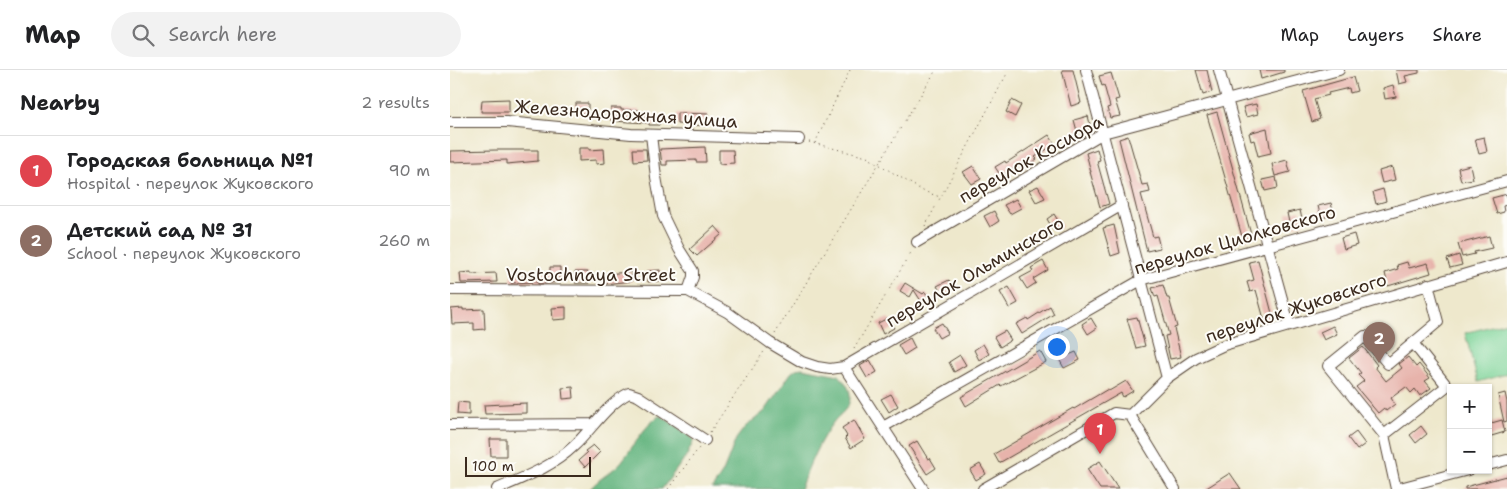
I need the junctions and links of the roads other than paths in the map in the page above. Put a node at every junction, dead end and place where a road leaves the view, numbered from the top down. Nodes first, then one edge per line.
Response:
1 (1086, 70) edge
2 (1219, 70) edge
3 (1339, 70) edge
4 (1228, 99) junction
5 (450, 122) edge
6 (1104, 133) junction
7 (651, 135) junction
8 (799, 139) road end
9 (1507, 181) edge
10 (1122, 205) junction
11 (917, 242) road end
12 (1268, 246) junction
13 (1507, 262) edge
14 (1141, 280) junction
15 (1428, 284) junction
16 (450, 290) edge
17 (688, 291) junction
18 (1289, 324) junction
19 (1413, 343) junction
20 (844, 367) junction
21 (1167, 378) junction
22 (1130, 416) junction
23 (594, 424) junction
24 (450, 425) edge
25 (883, 427) junction
26 (1384, 435) junction
27 (705, 440) road end
28 (1507, 460) edge
29 (1492, 464) edge
30 (1453, 474) edge
31 (1170, 487) edge
32 (497, 489) edge
33 (923, 489) edge
34 (983, 489) edge
35 (1396, 489) edge

1 - 6 street
2 - 4 street
3 - 4 street, переулок Косиора
4 - 6 street, переулок Косиора
4 - 12 street
5 - 7 street, Железнодорожная улица
6 - 10 street
6 - 11 street, переулок Косиора
7 - 8 street, Железнодорожная улица
7 - 17 street
9 - 12 street, переулок Циолковского
10 - 14 street
10 - 20 street, переулок Ольминского
12 - 14 street, переулок Циолковского
12 - 18 street
13 - 15 street, переулок Жуковского
14 - 21 street
14 - 25 street, переулок Циолковского
15 - 18 street, переулок Жуковского
15 - 19 street
16 - 17 street, Vostochnaya Street
17 - 20 street, Vostochnaya Street
18 - 21 street, переулок Жуковского
19 - 26 street
19 - 26 street
20 - 25 street
21 - 22 street, переулок Жуковского
22 - 31 street
22 - 34 street
23 - 24 street
23 - 27 street
23 - 32 street
25 - 33 street
26 - 35 street
28 - 29 street
30 - 35 street

